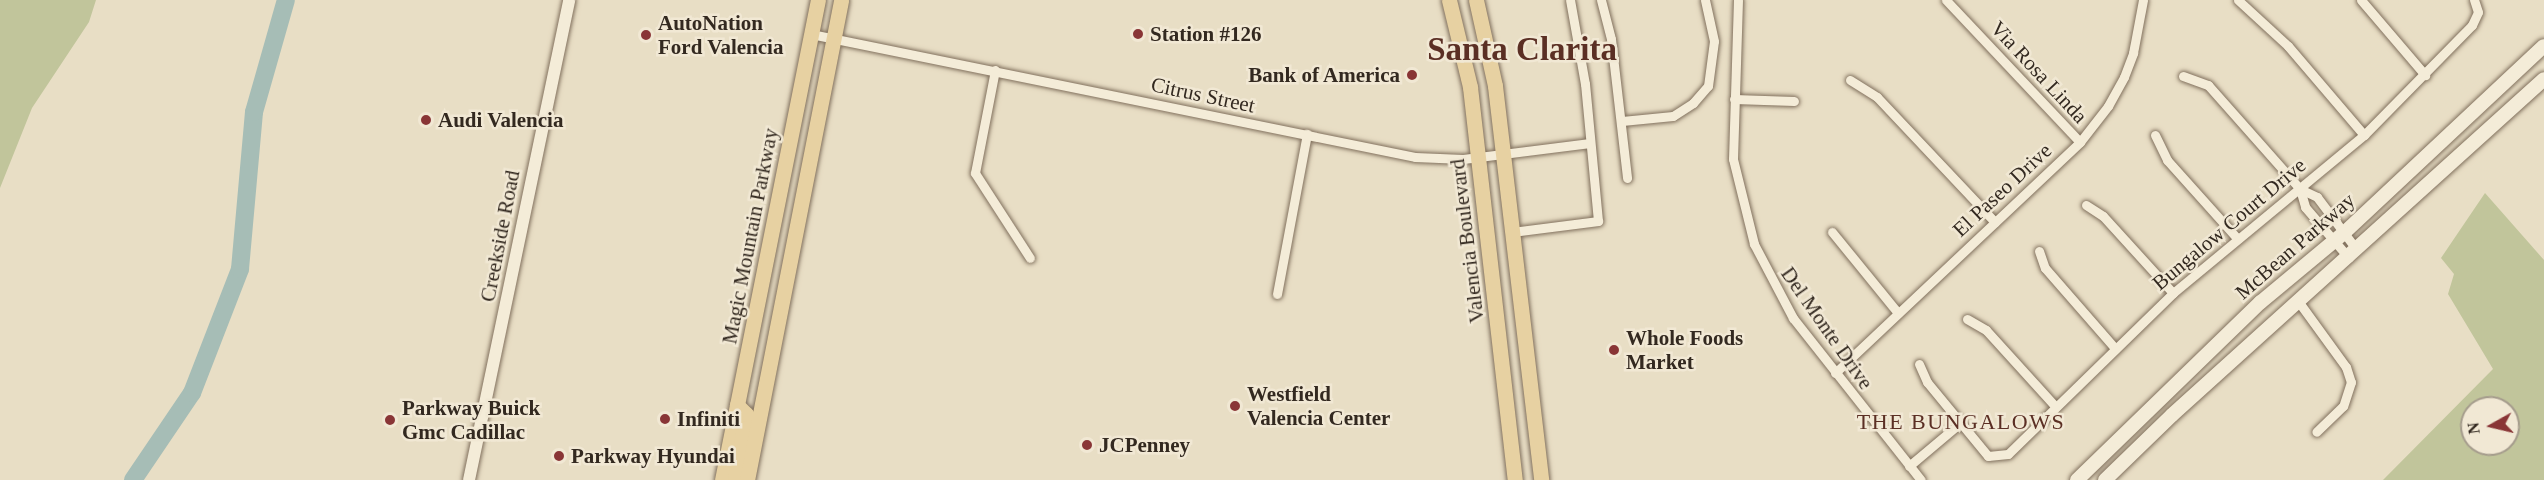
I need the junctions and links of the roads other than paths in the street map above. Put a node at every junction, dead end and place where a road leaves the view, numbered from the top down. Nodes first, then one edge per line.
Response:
1 (569, 0) edge
2 (818, 0) edge
3 (842, 0) edge
4 (1449, 0) edge
5 (1466, 0) edge
6 (1476, 0) edge
7 (1570, 0) edge
8 (1601, 0) edge
9 (1705, 0) edge
10 (1738, 0) edge
11 (1946, 0) edge
12 (2143, 0) edge
13 (2238, 0) edge
14 (2361, 0) edge
15 (2474, 0) edge
16 (1481, 19) junction
17 (812, 34) junction
18 (834, 39) junction
19 (2544, 46) edge
20 (995, 70) junction
21 (2425, 75) junction
22 (2182, 76) dead end
23 (2544, 79) edge
24 (1850, 80) dead end
25 (1734, 99) junction
26 (1794, 101) dead end
27 (1622, 121) junction
28 (1306, 134) junction
29 (2155, 135) dead end
30 (2364, 135) junction
31 (2080, 141) junction
32 (1590, 143) junction
33 (1503, 154) junction
34 (1479, 157) junction
35 (1627, 178) dead end
36 (2300, 189) junction
37 (2086, 205) dead end
38 (1995, 222) junction
39 (1512, 232) junction
40 (1832, 232) dead end
41 (2345, 232) junction
42 (2238, 239) junction
43 (2334, 242) junction
44 (2039, 251) dead end
45 (2353, 254) junction
46 (1030, 258) dead end
47 (2173, 293) junction
48 (1277, 294) dead end
49 (2298, 301) junction
50 (1898, 313) junction
51 (1967, 319) dead end
52 (2114, 347) junction
53 (1919, 364) dead end
54 (1835, 373) junction
55 (737, 405) junction
56 (2055, 406) junction
57 (1960, 423) junction
58 (2316, 432) dead end
59 (1909, 466) junction
60 (469, 480) edge
61 (722, 480) edge
62 (735, 480) edge
63 (747, 480) edge
64 (1515, 480) edge
65 (1541, 480) edge
66 (1921, 480) edge
67 (2077, 480) edge
68 (2105, 480) edge

1 - 60 street, Creekside Road
2 - 17 main road, Magic Mountain Parkway
3 - 18 main road
4 - 34 main road, Valencia Boulevard
5 - 16 main road
6 - 16 main road
7 - 32 street
8 - 27 street
9 - 27 street
10 - 25 street, Del Monte Drive
11 - 31 street, Via Rosa Linda
12 - 31 street, El Paseo Drive
13 - 30 street
14 - 21 street
15 - 21 street, Bungalow Court Drive
16 - 33 main road
17 - 18 street, Citrus Street
17 - 55 main road, Magic Mountain Parkway
18 - 20 street, Citrus Street
18 - 63 main road
19 - 41 main road, McBean Parkway
20 - 28 street, Citrus Street
20 - 46 street
21 - 30 street, Bungalow Court Drive
22 - 36 street
23 - 45 main road, McBean Parkway
24 - 38 street
25 - 26 street
25 - 54 street, Del Monte Drive
27 - 35 street
28 - 34 street, Citrus Street
28 - 48 street
29 - 42 street
30 - 36 street, Bungalow Court Drive
31 - 38 street, El Paseo Drive
32 - 33 street, Citrus Street
32 - 39 street
33 - 34 street, Citrus Street
33 - 39 main road
34 - 64 main road, Valencia Boulevard
36 - 41 street
36 - 42 street, Bungalow Court Drive
36 - 43 street
37 - 47 street
38 - 50 street, El Paseo Drive
39 - 65 main road
40 - 50 street
41 - 43 main road, McBean Parkway
41 - 45 street
42 - 47 street, Bungalow Court Drive
43 - 45 street
43 - 67 main road, McBean Parkway
44 - 52 street
45 - 49 main road, McBean Parkway
47 - 52 street, Bungalow Court Drive
49 - 58 street
49 - 68 main road, McBean Parkway
50 - 54 street, El Paseo Drive
51 - 56 street
52 - 56 street, Bungalow Court Drive
53 - 57 street
54 - 59 street, Del Monte Drive
55 - 61 main road, Magic Mountain Parkway
55 - 62 main road
56 - 57 street, Bungalow Court Drive
57 - 59 street
59 - 66 street, Del Monte Drive

